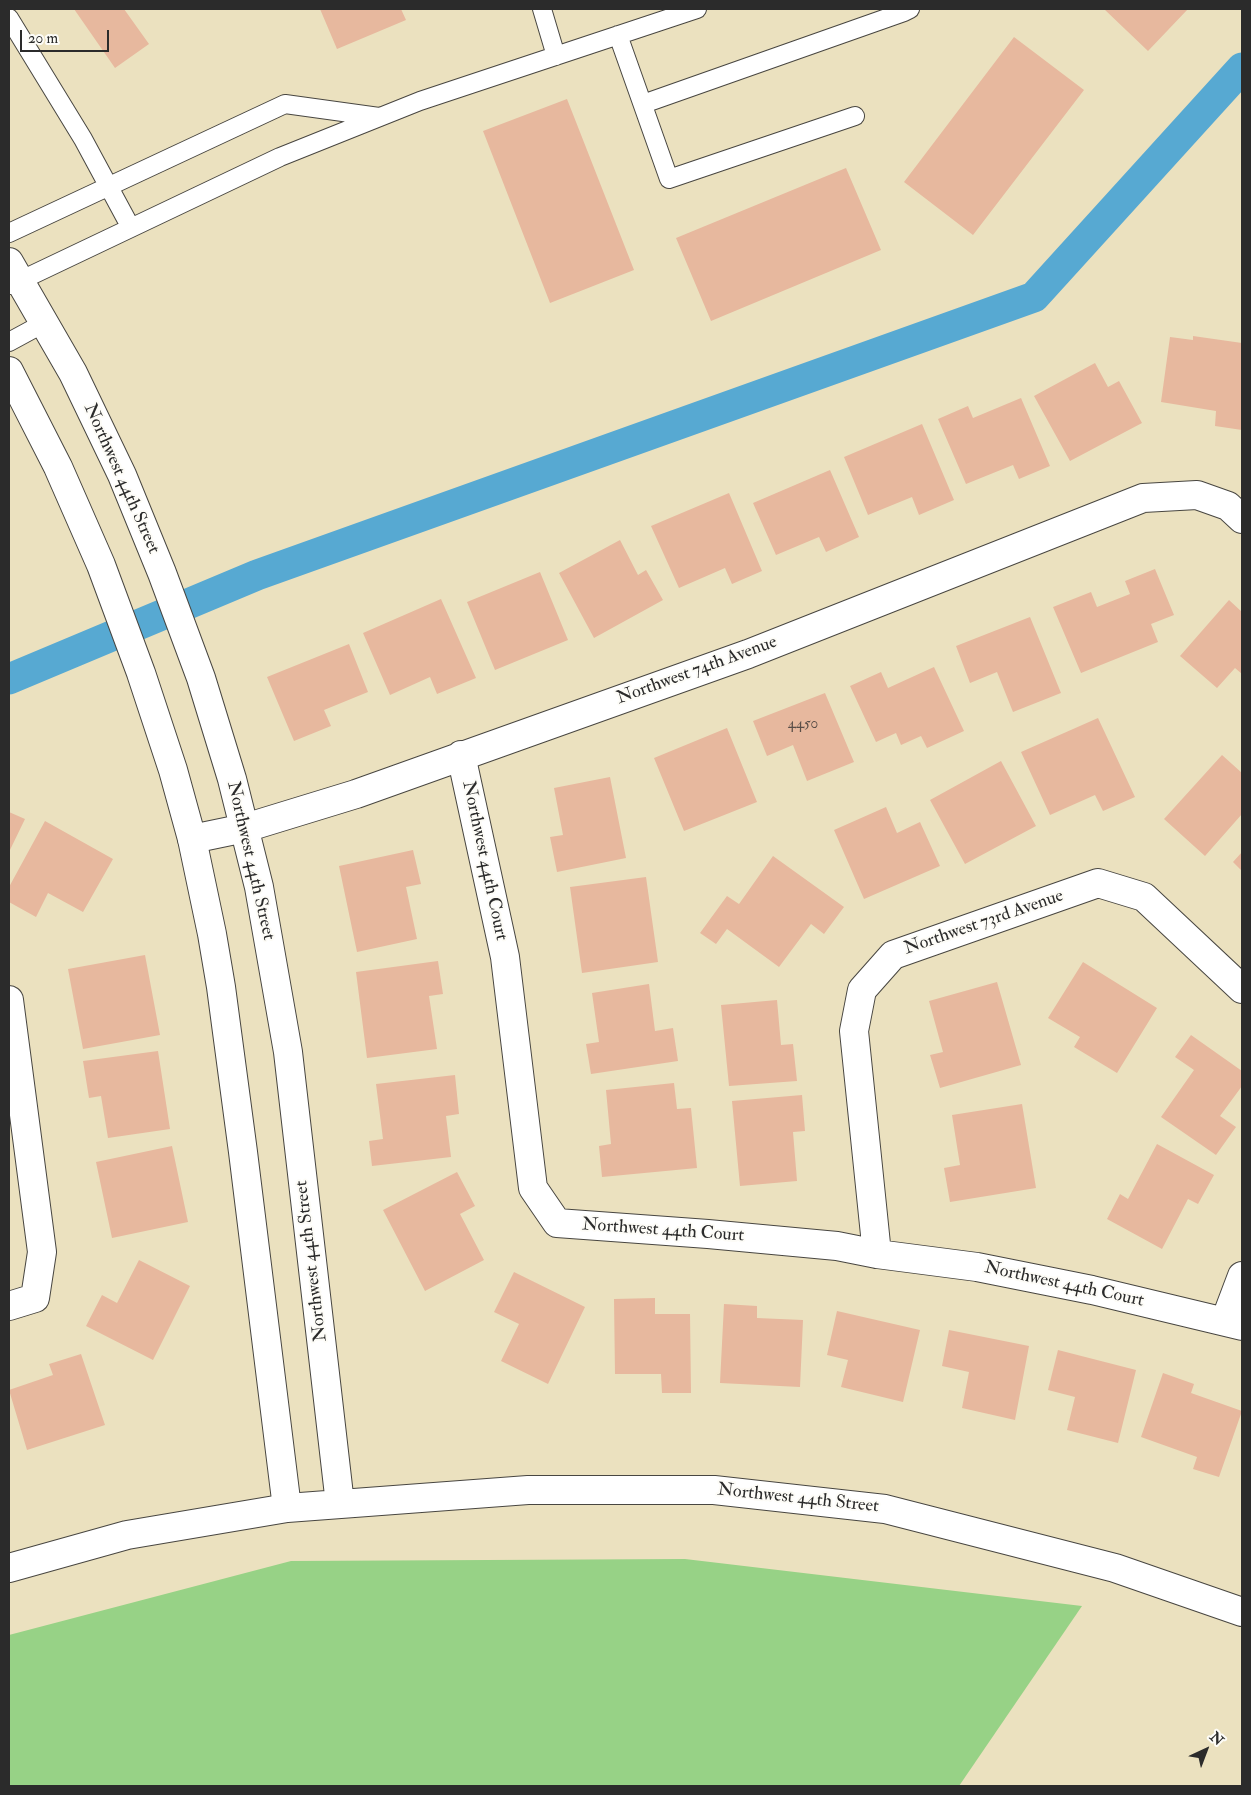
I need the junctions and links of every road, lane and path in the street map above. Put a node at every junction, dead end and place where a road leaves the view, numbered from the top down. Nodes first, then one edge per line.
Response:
1 (542, 9) edge
2 (697, 9) edge
3 (910, 9) edge
4 (9, 18) edge
5 (618, 35) junction
6 (556, 56) junction
7 (643, 104) junction
8 (855, 116) dead end
9 (380, 117) junction
10 (109, 186) junction
11 (131, 228) junction
12 (9, 233) edge
13 (12, 277) edge
14 (44, 323) junction
15 (9, 342) edge
16 (9, 371) edge
17 (1242, 519) edge
18 (461, 755) junction
19 (245, 828) junction
20 (192, 839) junction
21 (1242, 989) edge
22 (9, 1000) edge
23 (877, 1254) junction
24 (1242, 1276) edge
25 (9, 1306) edge
26 (1234, 1323) edge
27 (340, 1504) junction
28 (287, 1508) junction
29 (9, 1568) edge
30 (1242, 1612) edge

1 - 6 lane
2 - 5 lane
3 - 7 lane
4 - 10 lane
5 - 6 lane
5 - 7 lane
6 - 9 lane
7 - 8 lane
9 - 10 lane
9 - 11 lane
10 - 11 lane
10 - 12 lane
11 - 13 lane
13 - 14 street, Northwest 44th Street
14 - 15 lane
14 - 19 street, Northwest 44th Street
16 - 20 street
17 - 18 street, Northwest 74th Avenue
18 - 19 street, Northwest 74th Avenue
18 - 23 street, Northwest 44th Court
19 - 20 street, Northwest 74th Avenue
19 - 27 street, Northwest 44th Street
20 - 28 street
21 - 23 street, Northwest 73rd Avenue
22 - 25 street
23 - 26 street, Northwest 44th Court
24 - 26 street
27 - 28 street, Northwest 44th Street
27 - 30 street, Northwest 44th Street
28 - 29 street, Northwest 44th Street

